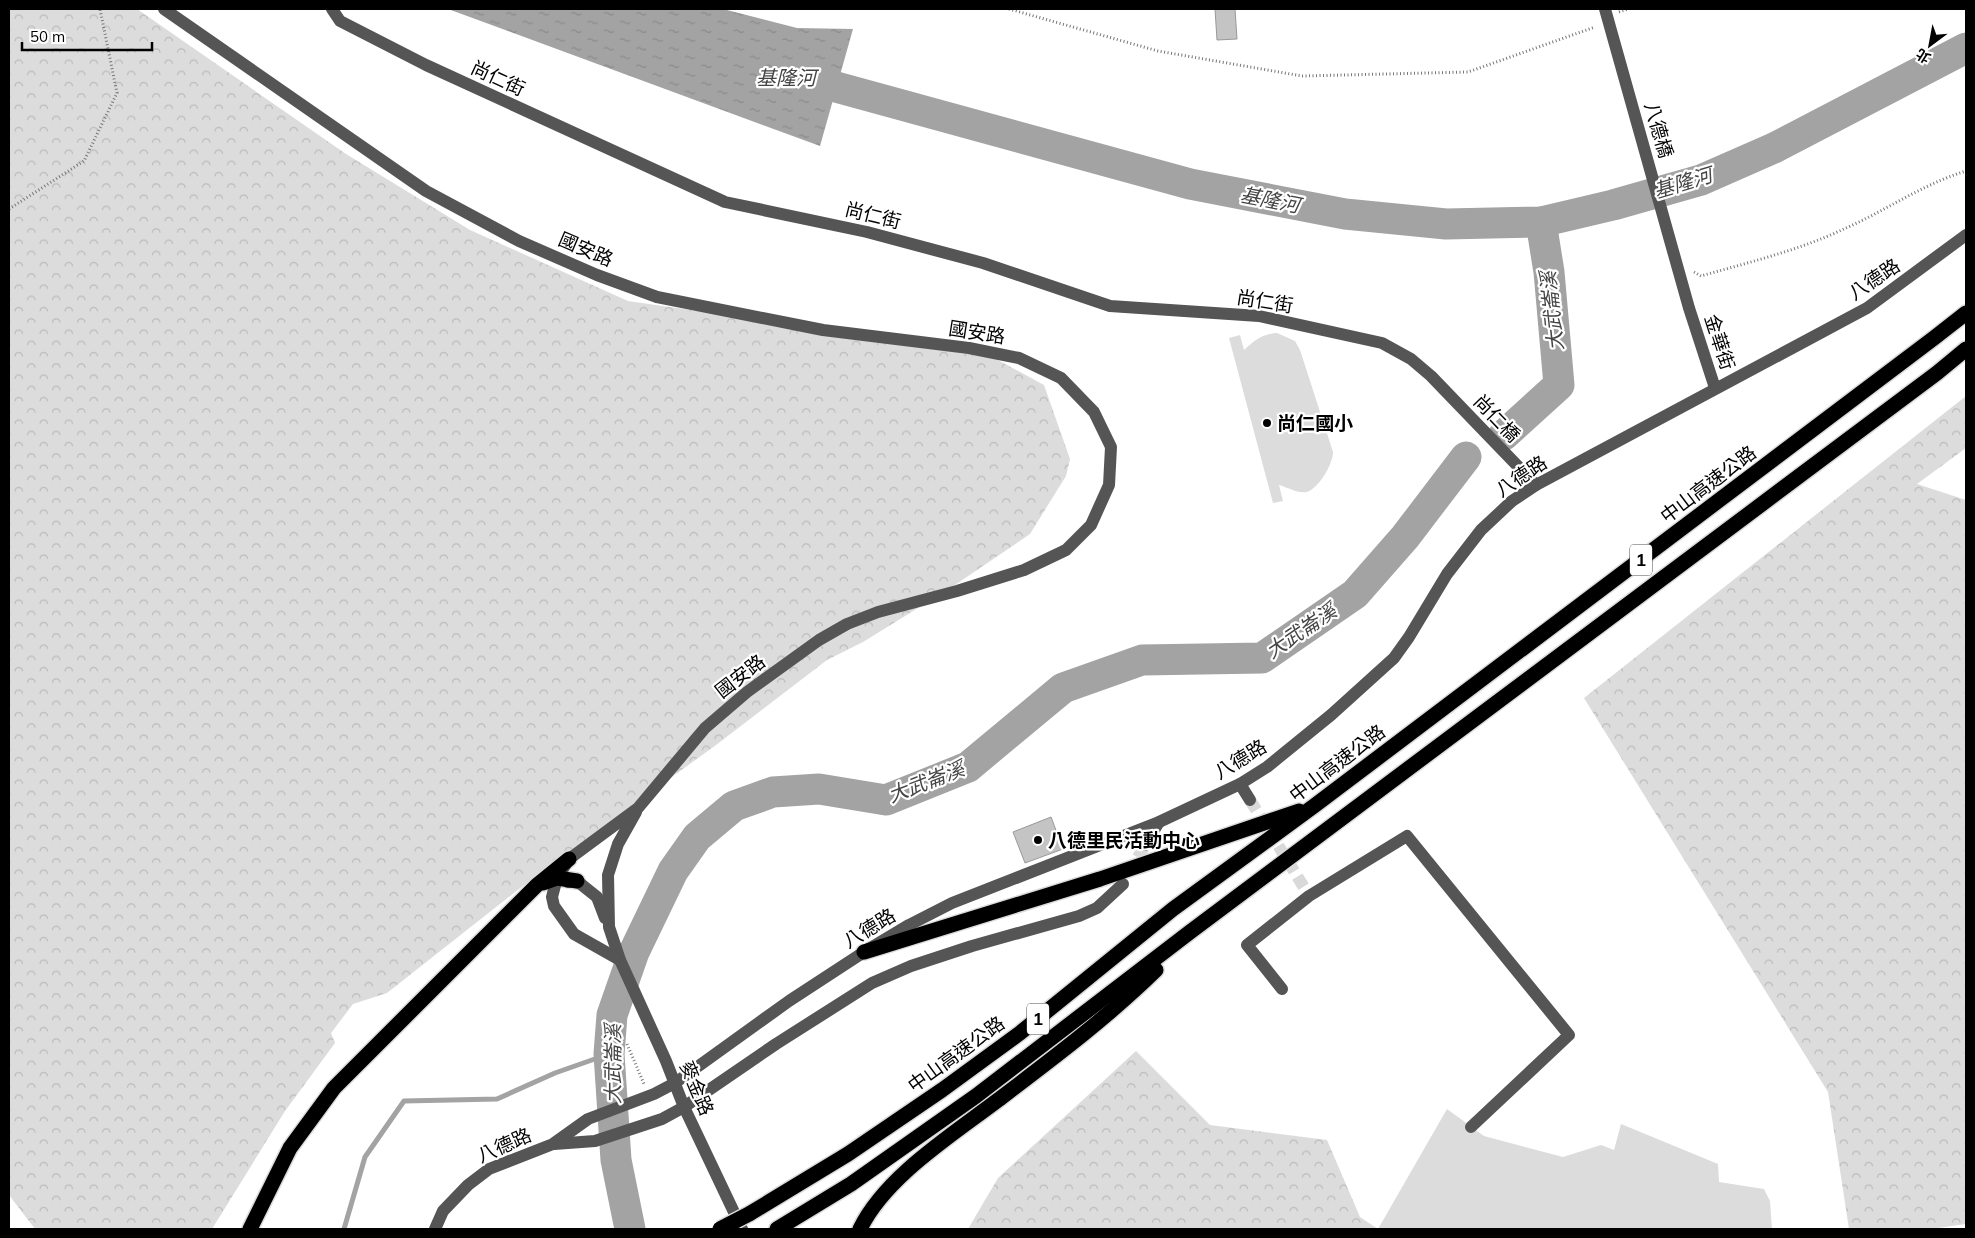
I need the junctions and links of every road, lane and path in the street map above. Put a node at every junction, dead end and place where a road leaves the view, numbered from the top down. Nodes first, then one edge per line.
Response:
1 (100, 9) edge
2 (164, 9) edge
3 (332, 9) edge
4 (1009, 9) edge
5 (1628, 9) edge
6 (1607, 16) edge
7 (1966, 171) edge
8 (9, 209) edge
9 (1966, 235) edge
10 (1694, 272) dead end
11 (1690, 308) joint
12 (1966, 313) edge
13 (1966, 349) edge
14 (1432, 376) joint
15 (1715, 388) junction
16 (1536, 485) junction
17 (1240, 784) junction
18 (1250, 800) tunnel mouth
19 (1314, 806) junction
20 (638, 808) junction
21 (1159, 822) junction
22 (1145, 845) tunnel mouth
23 (569, 859) junction
24 (557, 878) junction
25 (577, 881) junction
26 (1123, 884) tunnel mouth
27 (537, 885) junction
28 (552, 897) junction
29 (609, 927) junction
30 (1190, 932) junction
31 (864, 952) junction
32 (620, 960) junction
33 (1282, 989) dead end
34 (627, 1044) dead end
35 (674, 1083) junction
36 (650, 1091) junction
37 (684, 1107) junction
38 (1471, 1127) dead end
39 (553, 1144) junction
40 (851, 1184) junction
41 (250, 1229) edge
42 (435, 1229) edge
43 (720, 1229) edge
44 (742, 1229) edge
45 (777, 1229) edge
46 (796, 1229) edge
47 (860, 1229) edge

1 - 8 path
2 - 20 street, 國安路
3 - 14 street, 尚仁街
4 - 6 path
5 - 6 path
6 - 11 street, 八德橋
7 - 10 path
9 - 15 street, 八德路
11 - 15 street, 金華街
12 - 19 highway, 中山高速公路 / 1
13 - 30 highway, 1
14 - 16 street, 尚仁橋
15 - 16 street, 八德路
16 - 17 street, 八德路
17 - 18 street
17 - 21 street, 八德路
19 - 31 highway
19 - 43 highway, 中山高速公路 / 1, bridge
20 - 23 street, 國安路
20 - 29 street, 麥金路
21 - 22 street
21 - 31 street, 八德路
23 - 24 street
23 - 27 highway
24 - 25 highway
24 - 27 highway
24 - 28 street
25 - 28 street
25 - 29 street
26 - 37 street
27 - 41 highway
28 - 32 street
29 - 32 street, 麥金路
30 - 40 highway, 1
30 - 47 highway
31 - 35 street, 八德路
32 - 35 street, 麥金路
33 - 38 street
34 - 36 path
35 - 36 street, 八德路
35 - 37 street, 麥金路
36 - 39 street, 八德路
37 - 39 street
37 - 44 street, 麥金路
39 - 42 street, 八德路
40 - 45 highway, 1
40 - 46 highway

